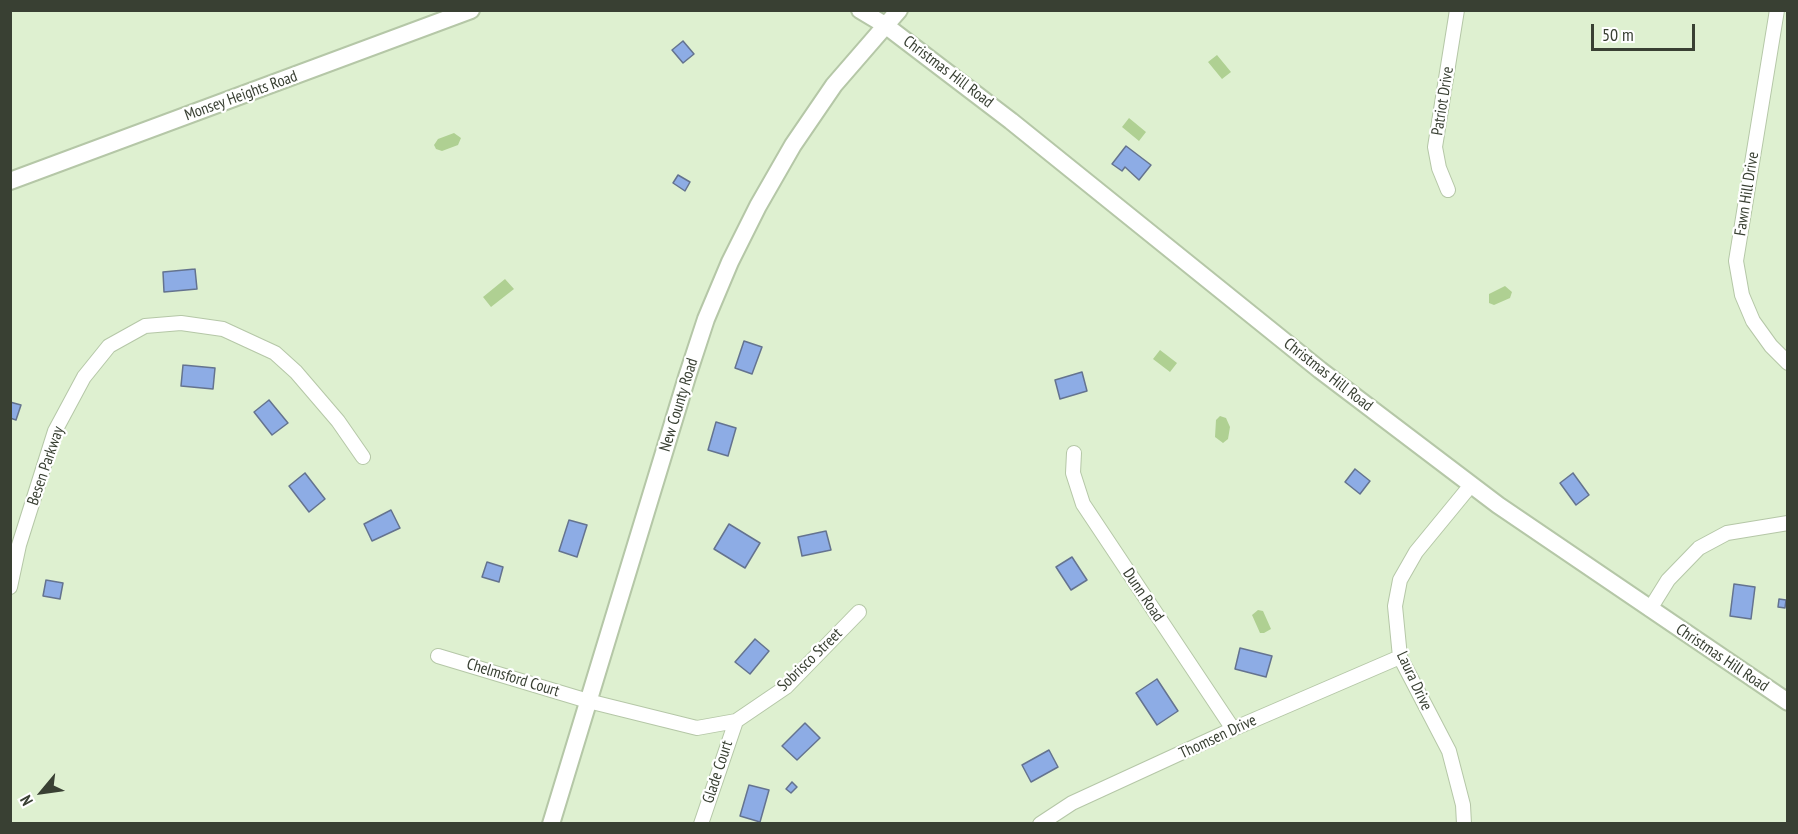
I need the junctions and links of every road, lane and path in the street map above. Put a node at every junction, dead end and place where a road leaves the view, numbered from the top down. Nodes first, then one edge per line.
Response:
1 (471, 10) edge
2 (860, 10) edge
3 (899, 10) edge
4 (1457, 10) edge
5 (1778, 10) edge
6 (885, 24) junction
7 (10, 181) edge
8 (1448, 190) dead end
9 (1788, 363) edge
10 (1074, 453) dead end
11 (363, 457) dead end
12 (1471, 485) junction
13 (1788, 523) edge
14 (10, 587) edge
15 (1650, 609) junction
16 (859, 612) dead end
17 (438, 656) dead end
18 (1400, 657) junction
19 (588, 701) junction
20 (1788, 702) edge
21 (736, 721) junction
22 (1233, 729) junction
23 (551, 824) edge
24 (701, 824) edge
25 (1040, 824) edge
26 (1464, 824) edge

1 - 7 street, Monsey Heights Road
2 - 6 street
3 - 6 street, New County Road
4 - 8 street, Patriot Drive
5 - 9 street, Fawn Hill Drive
6 - 12 street, Christmas Hill Road
6 - 19 street, New County Road
10 - 22 street, Dunn Road
11 - 14 street, Besen Parkway
12 - 15 street, Christmas Hill Road
12 - 18 street, Laura Drive
13 - 15 street
15 - 20 street, Christmas Hill Road
16 - 21 street, Sobrisco Street
17 - 19 street, Chelmsford Court
18 - 22 street, Thomsen Drive
18 - 26 street, Laura Drive
19 - 21 street, Sobrisco Street
19 - 23 street, New County Road
21 - 24 street, Glade Court
22 - 25 street, Thomsen Drive

